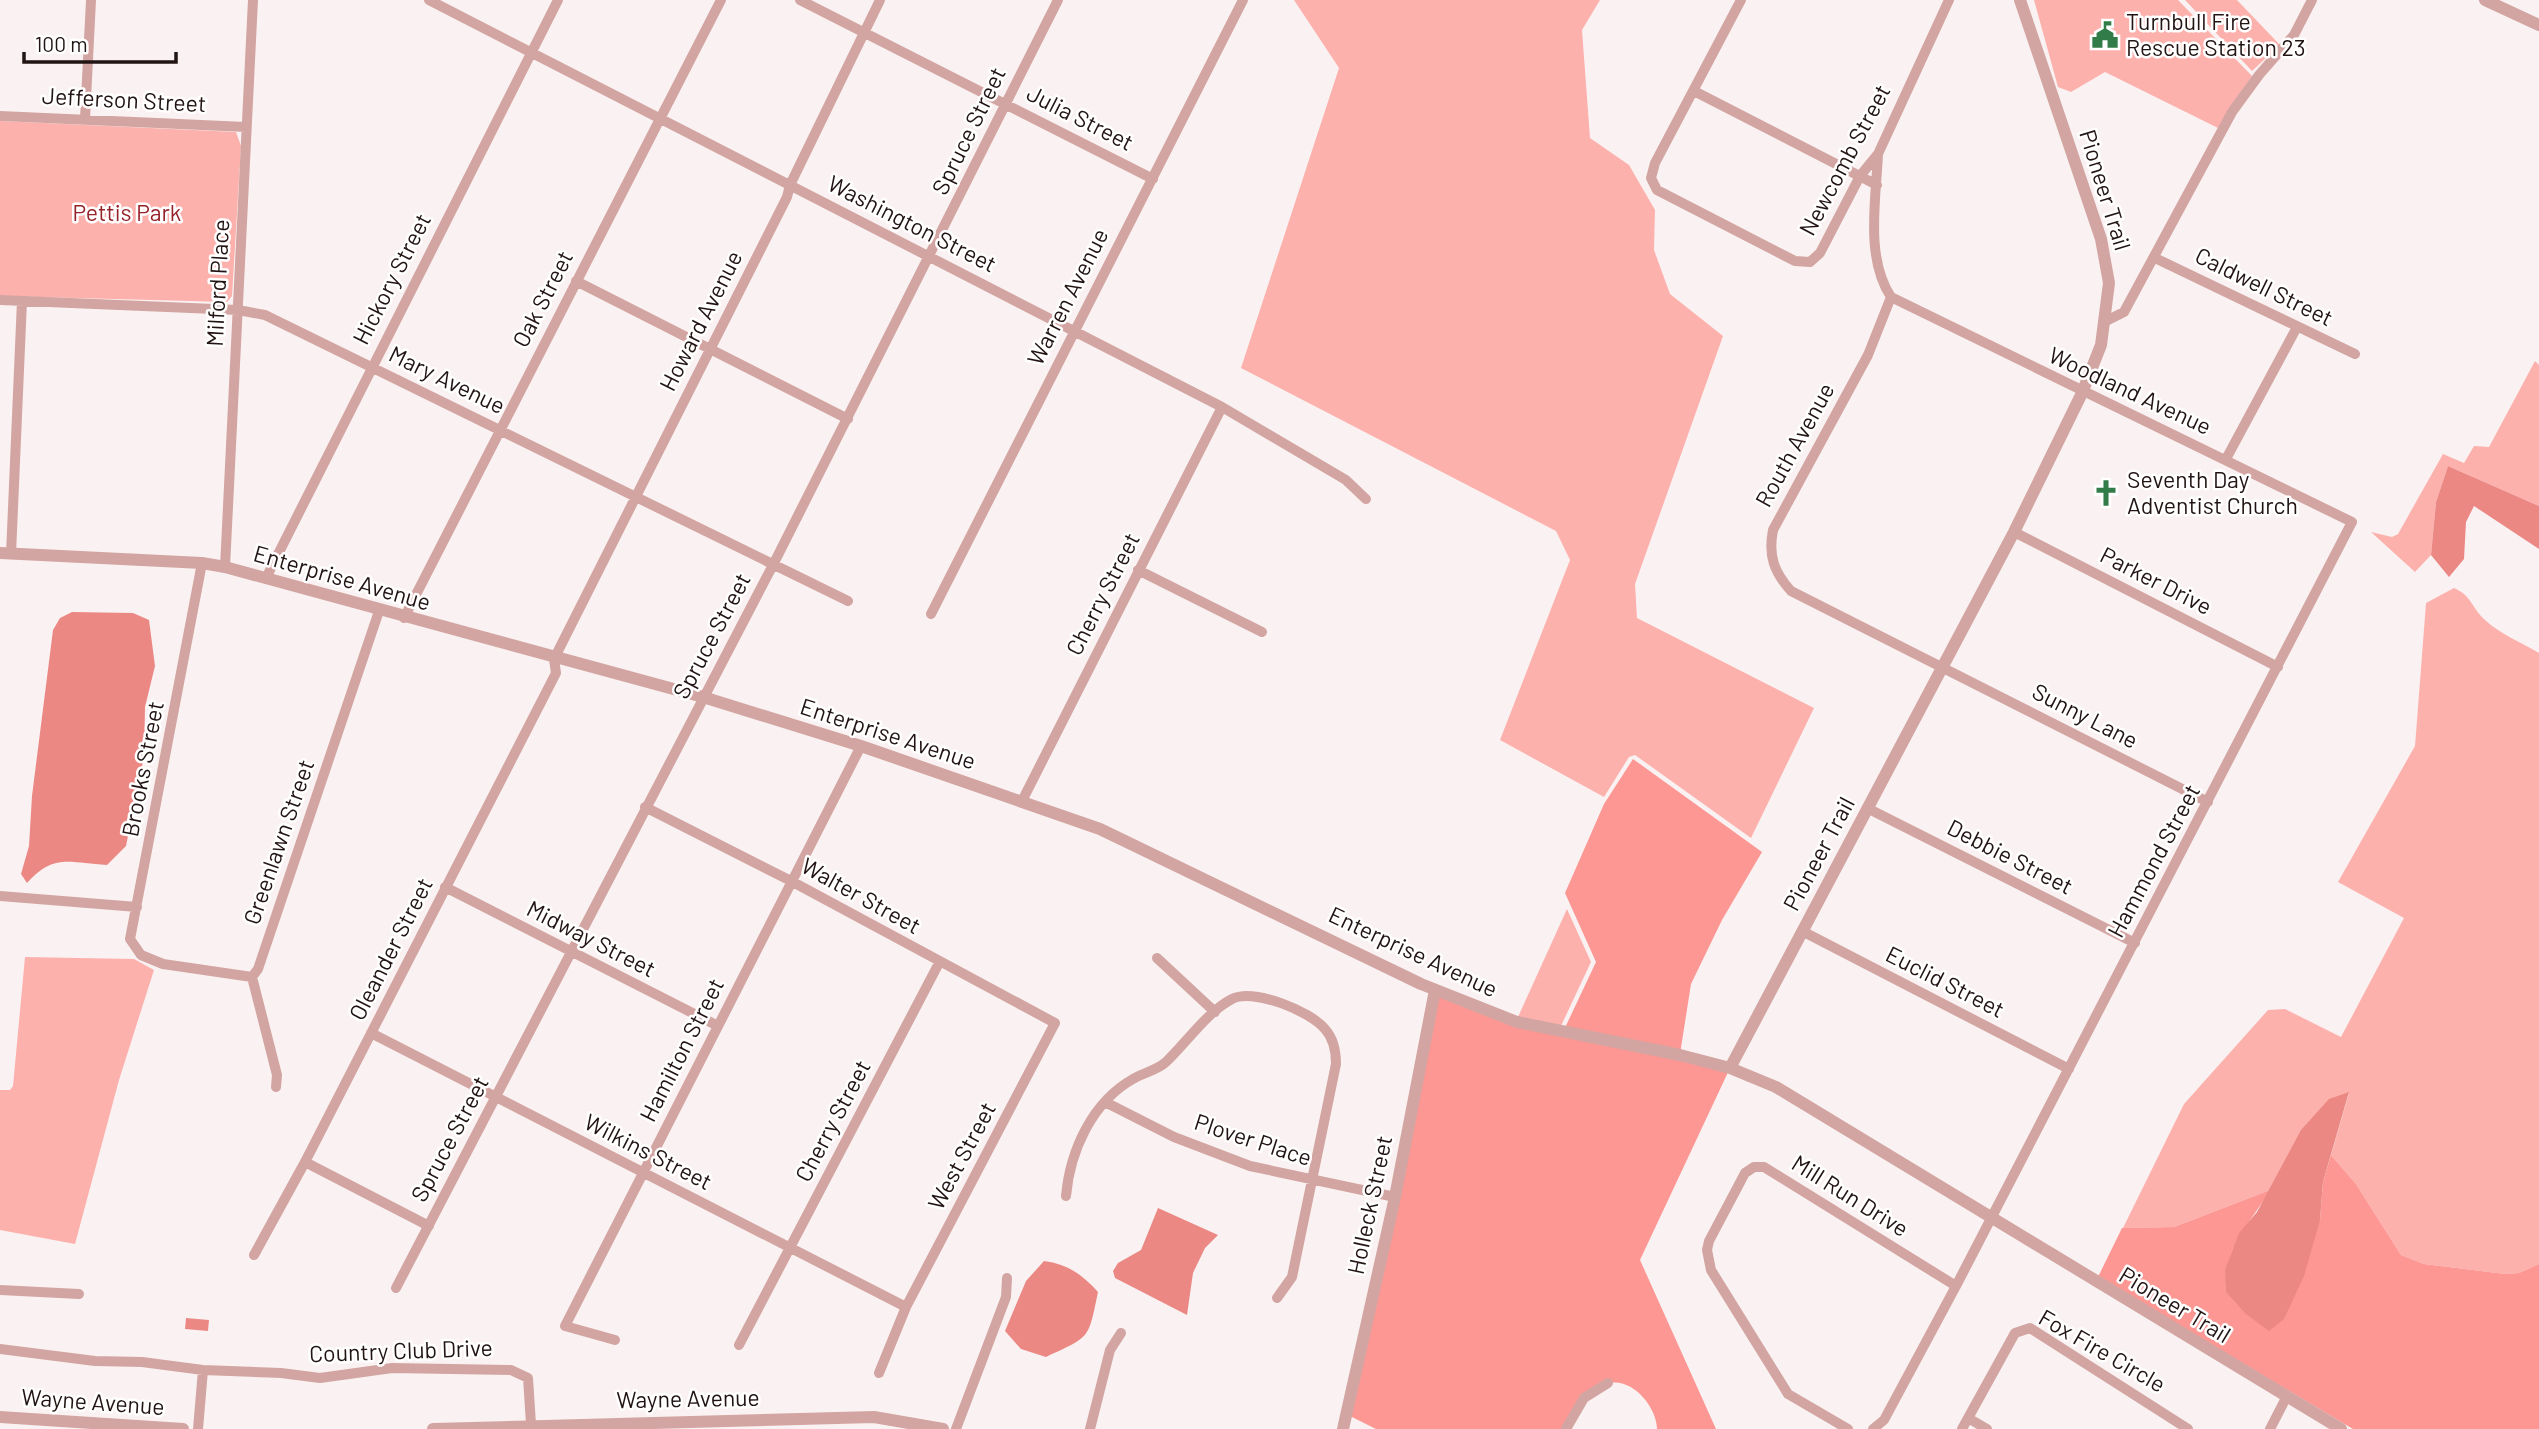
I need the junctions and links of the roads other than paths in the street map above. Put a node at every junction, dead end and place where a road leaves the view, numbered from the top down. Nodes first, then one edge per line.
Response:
1 (91, 0) edge
2 (253, 0) edge
3 (429, 0) edge
4 (558, 0) edge
5 (721, 0) edge
6 (800, 0) edge
7 (880, 0) edge
8 (1058, 0) edge
9 (1243, 0) edge
10 (1741, 0) edge
11 (1949, 0) edge
12 (2020, 0) edge
13 (2312, 0) edge
14 (2485, 0) edge
15 (2539, 25) edge
16 (864, 32) junction
17 (532, 51) junction
18 (1694, 91) junction
19 (1005, 103) junction
20 (0, 116) edge
21 (85, 119) junction
22 (660, 119) junction
23 (247, 127) junction
24 (1878, 154) junction
25 (1860, 176) junction
26 (1153, 179) junction
27 (790, 185) junction
28 (1877, 185) junction
29 (931, 257) junction
30 (2155, 257) junction
31 (576, 281) junction
32 (1891, 297) junction
33 (0, 300) edge
34 (22, 301) junction
35 (238, 310) junction
36 (2106, 321) junction
37 (2297, 327) junction
38 (1073, 330) junction
39 (711, 349) junction
40 (2355, 354) dead end
41 (371, 366) junction
42 (2082, 393) junction
43 (1222, 407) junction
44 (848, 419) junction
45 (500, 430) junction
46 (2226, 460) junction
47 (635, 497) junction
48 (1367, 499) dead end
49 (2352, 522) joint
50 (2014, 532) junction
51 (5, 554) edge
52 (202, 564) junction
53 (774, 564) junction
54 (226, 567) junction
55 (1138, 570) junction
56 (266, 578) junction
57 (848, 601) dead end
58 (379, 611) junction
59 (932, 614) dead end
60 (404, 618) junction
61 (1262, 632) dead end
62 (554, 659) junction
63 (1943, 667) junction
64 (2278, 667) junction
65 (703, 697) junction
66 (861, 746) junction
67 (1022, 801) junction
68 (2208, 802) junction
69 (645, 807) junction
70 (1867, 808) junction
71 (791, 881) junction
72 (445, 887) junction
73 (0, 896) edge
74 (137, 907) junction
75 (1802, 931) junction
76 (2135, 943) junction
77 (570, 953) junction
78 (1157, 958) dead end
79 (939, 963) junction
80 (252, 977) junction
81 (1435, 990) junction
82 (1215, 1012) junction
83 (1055, 1023) joint
84 (718, 1026) junction
85 (371, 1033) junction
86 (1730, 1068) junction
87 (2069, 1069) junction
88 (276, 1087) dead end
89 (496, 1098) junction
90 (1105, 1102) junction
91 (305, 1162) junction
92 (642, 1173) junction
93 (1313, 1182) junction
94 (1066, 1196) dead end
95 (1395, 1197) junction
96 (1991, 1218) junction
97 (429, 1226) junction
98 (790, 1248) junction
99 (254, 1255) dead end
100 (1007, 1278) dead end
101 (1956, 1286) junction
102 (396, 1288) dead end
103 (0, 1290) edge
104 (79, 1294) dead end
105 (1277, 1298) dead end
106 (906, 1307) junction
107 (1121, 1333) dead end
108 (615, 1340) dead end
109 (739, 1345) dead end
110 (0, 1349) edge
111 (202, 1370) junction
112 (879, 1373) dead end
113 (1608, 1383) dead end
114 (2287, 1396) junction
115 (0, 1417) edge
116 (1968, 1418) junction
117 (531, 1424) junction
118 (79, 1425) edge
119 (183, 1429) edge
120 (198, 1429) edge
121 (433, 1429) edge
122 (943, 1429) edge
123 (956, 1429) edge
124 (1090, 1429) edge
125 (1343, 1429) edge
126 (1566, 1429) edge
127 (1849, 1429) edge
128 (1873, 1429) edge
129 (1962, 1429) edge
130 (1987, 1429) edge
131 (2188, 1429) edge
132 (2270, 1429) edge
133 (2342, 1429) edge

1 - 21 street
2 - 23 street, Milford Place
3 - 17 street, Washington Street
4 - 17 street, Hickory Street
5 - 22 street, Oak Street
6 - 16 street, Julia Street
7 - 16 street, Howard Avenue
8 - 19 street, Spruce Street
9 - 26 street, Warren Avenue
10 - 18 street
11 - 24 street, Newcomb Street
12 - 36 street, Pioneer Trail
13 - 30 street
14 - 15 street
16 - 19 street, Julia Street
16 - 27 street, Howard Avenue
17 - 22 street, Washington Street
17 - 41 street, Hickory Street
18 - 25 street
18 - 25 street, Newcomb Street
19 - 26 street, Julia Street
19 - 29 street, Spruce Street
20 - 21 street, Jefferson Street
21 - 23 street, Jefferson Street
22 - 27 street, Washington Street
22 - 31 street, Oak Street
23 - 35 street, Milford Place
24 - 25 street, Newcomb Street
24 - 28 street
25 - 28 street
26 - 38 street, Warren Avenue
27 - 29 street, Washington Street
27 - 39 street, Howard Avenue
28 - 32 street
29 - 38 street, Washington Street
29 - 44 street, Spruce Street
30 - 36 street
30 - 37 street, Caldwell Street
31 - 39 street
31 - 45 street, Oak Street
32 - 42 street, Woodland Avenue
32 - 63 street, Routh Avenue
33 - 34 street, Mary Avenue
34 - 35 street, Mary Avenue
34 - 51 street
35 - 41 street, Mary Avenue
35 - 54 street, Milford Place
36 - 42 street, Pioneer Trail
37 - 40 street, Caldwell Street
37 - 46 street
38 - 43 street, Washington Street
38 - 59 street, Warren Avenue
39 - 44 street
39 - 47 street, Howard Avenue
41 - 45 street, Mary Avenue
41 - 56 street, Hickory Street
42 - 46 street, Woodland Avenue
42 - 50 street, Pioneer Trail
43 - 48 street, Washington Street
43 - 55 street, Cherry Street
44 - 53 street, Spruce Street
45 - 47 street, Mary Avenue
45 - 60 street, Oak Street
46 - 49 street, Woodland Avenue
47 - 53 street, Mary Avenue
47 - 62 street, Howard Avenue
49 - 64 street, Hammond Street
50 - 63 street, Pioneer Trail
50 - 64 street, Parker Drive
51 - 52 street, Enterprise Avenue
52 - 54 street, Enterprise Avenue
52 - 74 street, Brooks Street
53 - 57 street, Mary Avenue
53 - 65 street, Spruce Street
54 - 56 street, Enterprise Avenue
55 - 61 street
55 - 67 street, Cherry Street
56 - 58 street, Enterprise Avenue
58 - 60 street, Enterprise Avenue
58 - 80 street, Greenlawn Street
60 - 62 street, Enterprise Avenue
62 - 65 street, Enterprise Avenue
62 - 72 street, Oleander Street
63 - 68 street, Sunny Lane
63 - 70 street, Pioneer Trail
64 - 68 street, Hammond Street
65 - 66 street, Enterprise Avenue
65 - 69 street, Spruce Street
66 - 67 street, Enterprise Avenue
66 - 71 street, Hamilton Street
67 - 81 street, Enterprise Avenue
68 - 76 street, Hammond Street
69 - 71 street, Walter Street
69 - 77 street, Spruce Street
70 - 75 street, Pioneer Trail
70 - 76 street, Debbie Street
71 - 79 street, Walter Street
71 - 84 street, Hamilton Street
72 - 77 street, Midway Street
72 - 85 street, Oleander Street
73 - 74 street
74 - 80 street, Brooks Street
75 - 86 street, Pioneer Trail
75 - 87 street, Euclid Street
76 - 87 street, Hammond Street
77 - 84 street, Midway Street
77 - 89 street, Spruce Street
78 - 82 street
79 - 83 street, Walter Street
79 - 98 street, Cherry Street
80 - 88 street
81 - 86 street, Enterprise Avenue
81 - 95 street, Holleck Street
82 - 90 street
82 - 93 street
83 - 106 street, West Street
84 - 92 street, Hamilton Street
85 - 89 street, Wilkins Street
85 - 91 street, Oleander Street
86 - 96 street, Pioneer Trail
87 - 96 street, Hammond Street
89 - 92 street, Wilkins Street
89 - 97 street, Spruce Street
90 - 93 street, Plover Place
90 - 94 street
91 - 97 street
91 - 99 street, Oleander Street
92 - 98 street, Wilkins Street
92 - 108 street, Hamilton Street
93 - 95 street, Plover Place
93 - 105 street
95 - 125 street, Holleck Street
96 - 101 street
96 - 114 street, Pioneer Trail
97 - 102 street, Spruce Street
98 - 106 street, Wilkins Street
98 - 109 street, Cherry Street
100 - 123 street
101 - 127 street, Mill Run Drive
101 - 128 street
103 - 104 street
106 - 112 street, West Street
107 - 124 street
110 - 111 street
111 - 117 street, Country Club Drive
111 - 120 street
113 - 126 street
114 - 132 street
114 - 133 street, Pioneer Trail
115 - 118 street, Wayne Avenue
116 - 129 street, Fox Fire Circle
116 - 130 street
116 - 131 street, Fox Fire Circle
117 - 121 street, Wayne Avenue
117 - 122 street, Wayne Avenue
118 - 119 street, Wayne Avenue

